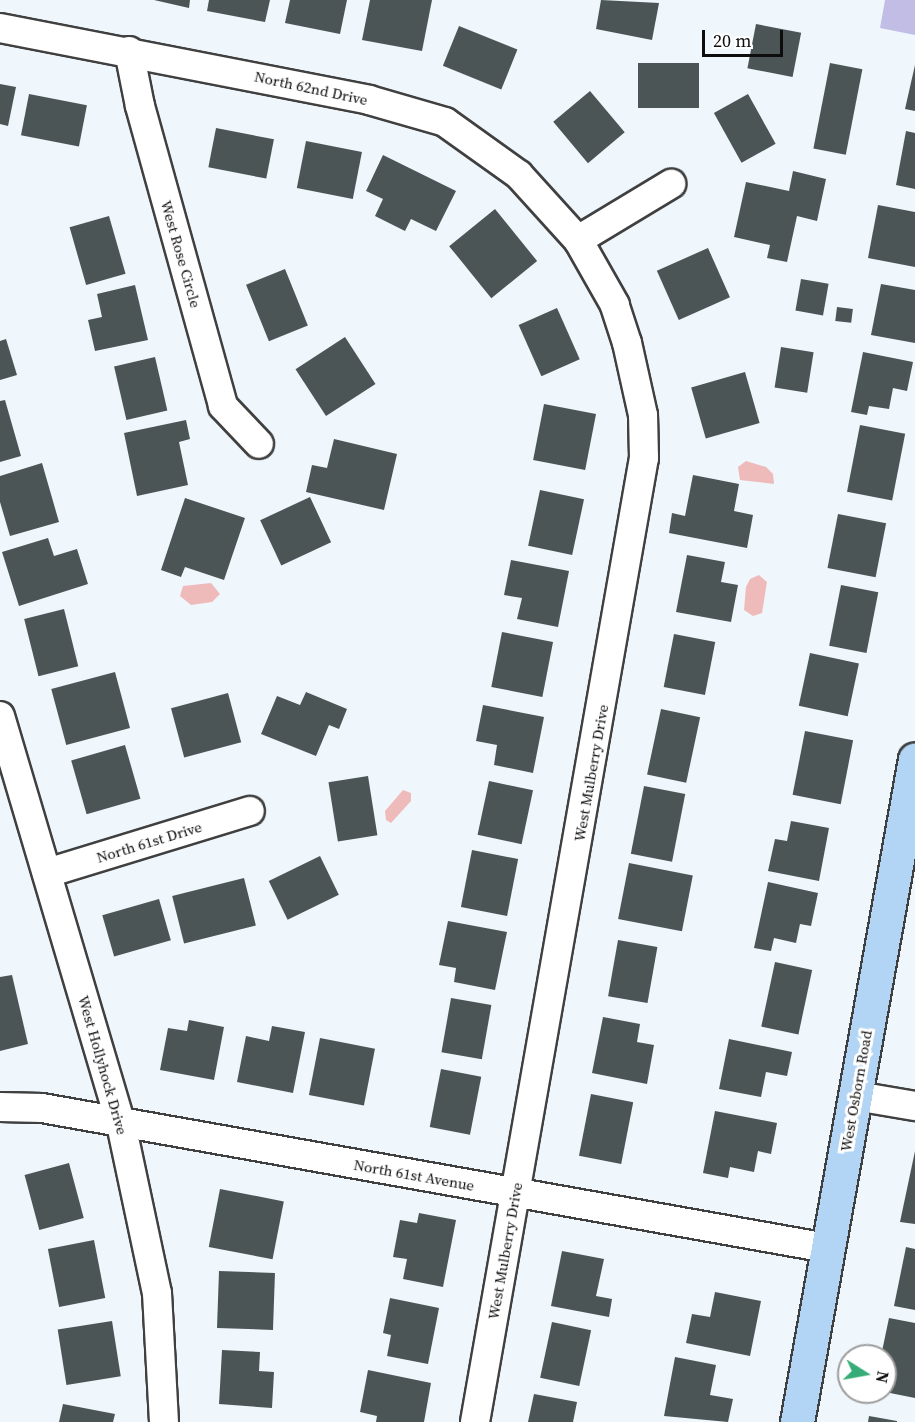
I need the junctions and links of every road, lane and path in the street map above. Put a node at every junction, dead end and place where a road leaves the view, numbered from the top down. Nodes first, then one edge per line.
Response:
1 (0, 28) edge
2 (129, 51) junction
3 (671, 184) dead end
4 (579, 240) junction
5 (259, 444) dead end
6 (0, 716) edge
7 (915, 759) edge
8 (250, 811) dead end
9 (47, 873) junction
10 (856, 1096) junction
11 (915, 1106) edge
12 (0, 1107) edge
13 (121, 1124) junction
14 (515, 1193) junction
15 (827, 1248) junction
16 (164, 1422) edge
17 (476, 1422) edge
18 (797, 1422) edge

1 - 2 street, North 62nd Drive
2 - 4 street, North 62nd Drive
2 - 5 street, West Rose Circle
3 - 4 street
4 - 14 street, West Mulberry Drive
6 - 9 street, West Hollyhock Drive
7 - 10 street, West Osborn Road
8 - 9 street, North 61st Drive
9 - 13 street, West Hollyhock Drive
10 - 11 street
10 - 15 street, West Osborn Road
12 - 13 street, North 61st Avenue
13 - 14 street, North 61st Avenue
13 - 16 street, West Hollyhock Drive
14 - 15 street, North 61st Avenue
14 - 17 street, West Mulberry Drive
15 - 18 street, West Osborn Road

